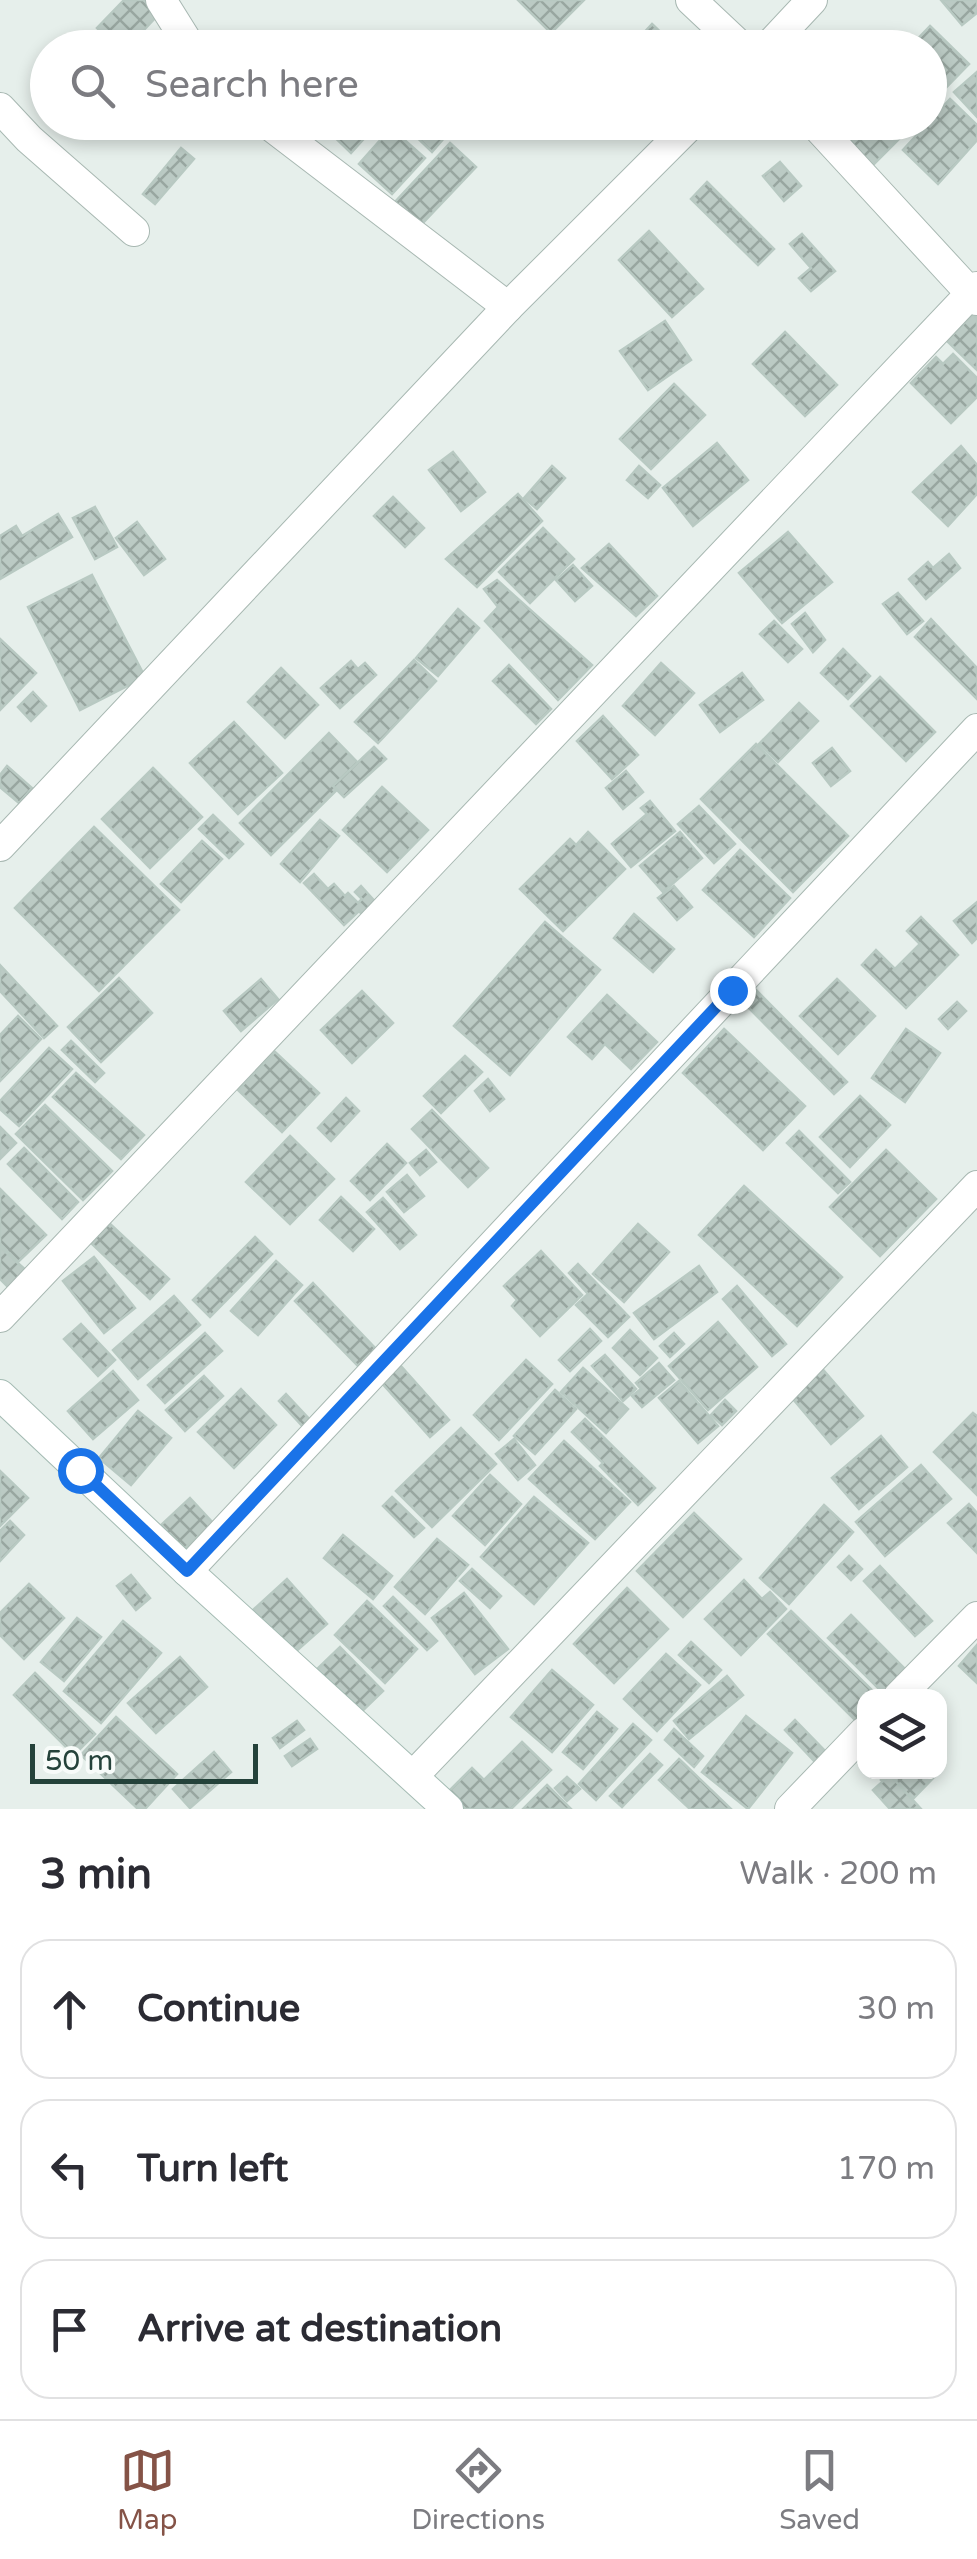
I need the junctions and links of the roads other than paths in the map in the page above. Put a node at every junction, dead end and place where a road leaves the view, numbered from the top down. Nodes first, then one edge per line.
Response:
1 (162, 0) edge
2 (692, 0) edge
3 (812, 0) edge
4 (180, 30) edge
5 (723, 30) edge
6 (784, 30) edge
7 (0, 108) edge
8 (30, 140) edge
9 (30, 140) edge
10 (290, 140) edge
11 (675, 140) edge
12 (830, 140) edge
13 (134, 231) dead end
14 (975, 294) edge
15 (508, 307) junction
16 (977, 729) edge
17 (0, 846) edge
18 (977, 1186) edge
19 (0, 1317) edge
20 (0, 1396) edge
21 (187, 1571) junction
22 (977, 1617) edge
23 (907, 1689) edge
24 (857, 1739) edge
25 (413, 1776) junction
26 (448, 1809) edge
27 (790, 1809) edge

1 - 4 street
2 - 5 street
3 - 6 street
7 - 8 street
9 - 13 street
10 - 15 street
11 - 15 street
12 - 14 street
14 - 19 street
15 - 17 street
16 - 21 street
18 - 25 street
20 - 21 street
21 - 25 street
22 - 23 street
24 - 27 street
25 - 26 street

